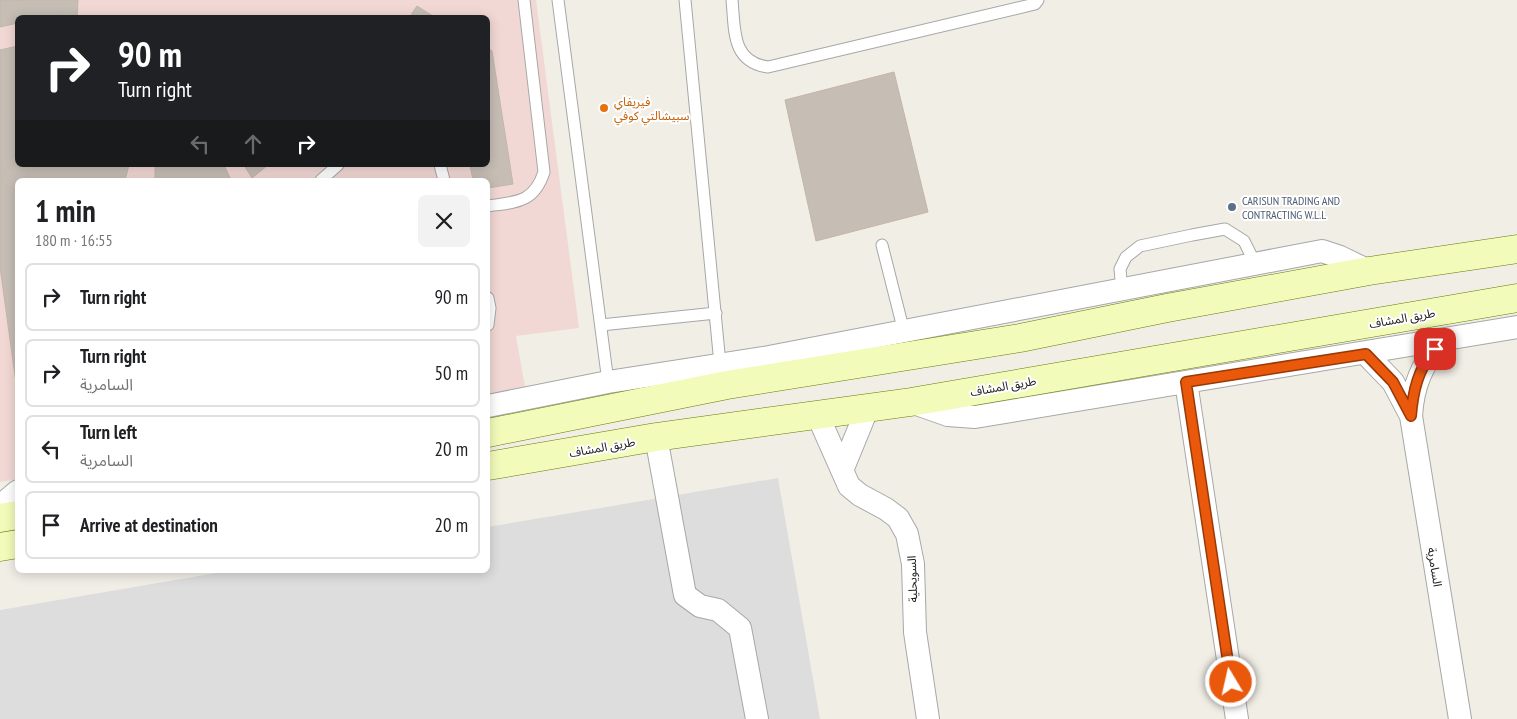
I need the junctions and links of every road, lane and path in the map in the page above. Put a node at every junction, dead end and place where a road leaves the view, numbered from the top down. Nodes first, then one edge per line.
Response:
1 (524, 0) edge
2 (558, 0) edge
3 (685, 0) edge
4 (732, 0) edge
5 (1038, 0) edge
6 (336, 167) edge
7 (323, 178) edge
8 (490, 206) edge
9 (882, 245) dead end
10 (1517, 249) edge
11 (1256, 265) junction
12 (1369, 271) junction
13 (1122, 291) junction
14 (1517, 298) edge
15 (716, 313) junction
16 (601, 325) junction
17 (1517, 327) edge
18 (904, 332) junction
19 (1442, 341) junction
20 (1366, 354) junction
21 (720, 364) junction
22 (608, 382) junction
23 (1186, 382) junction
24 (911, 402) junction
25 (490, 406) edge
26 (868, 407) junction
27 (818, 416) junction
28 (1411, 416) junction
29 (490, 433) edge
30 (656, 437) junction
31 (490, 466) edge
32 (843, 468) junction
33 (15, 494) edge
34 (0, 506) edge
35 (15, 516) edge
36 (0, 518) edge
37 (15, 544) edge
38 (0, 547) edge
39 (757, 719) edge
40 (928, 719) edge
41 (1237, 719) edge
42 (1460, 719) edge

1 - 8 lane
2 - 16 lane
3 - 15 lane
4 - 5 lane
6 - 7 lane
9 - 18 lane
10 - 12 street
11 - 12 street
11 - 13 street
11 - 13 lane
12 - 29 street
13 - 18 street
14 - 24 street, طريق المشاف
15 - 16 lane
15 - 21 lane
16 - 22 lane
17 - 19 street
18 - 21 street
19 - 20 street
19 - 28 street, السامرية
20 - 23 street
20 - 28 street, السامرية
21 - 22 street
22 - 25 street
23 - 24 street
23 - 41 street
24 - 26 street, طريق المشاف
26 - 27 street, طريق المشاف
26 - 32 street
27 - 30 street, طريق المشاف
27 - 32 street, السويحلية
28 - 42 street, السامرية
30 - 31 street, طريق المشاف
30 - 39 street
32 - 40 street, السويحلية
33 - 34 street
35 - 36 street
37 - 38 street

